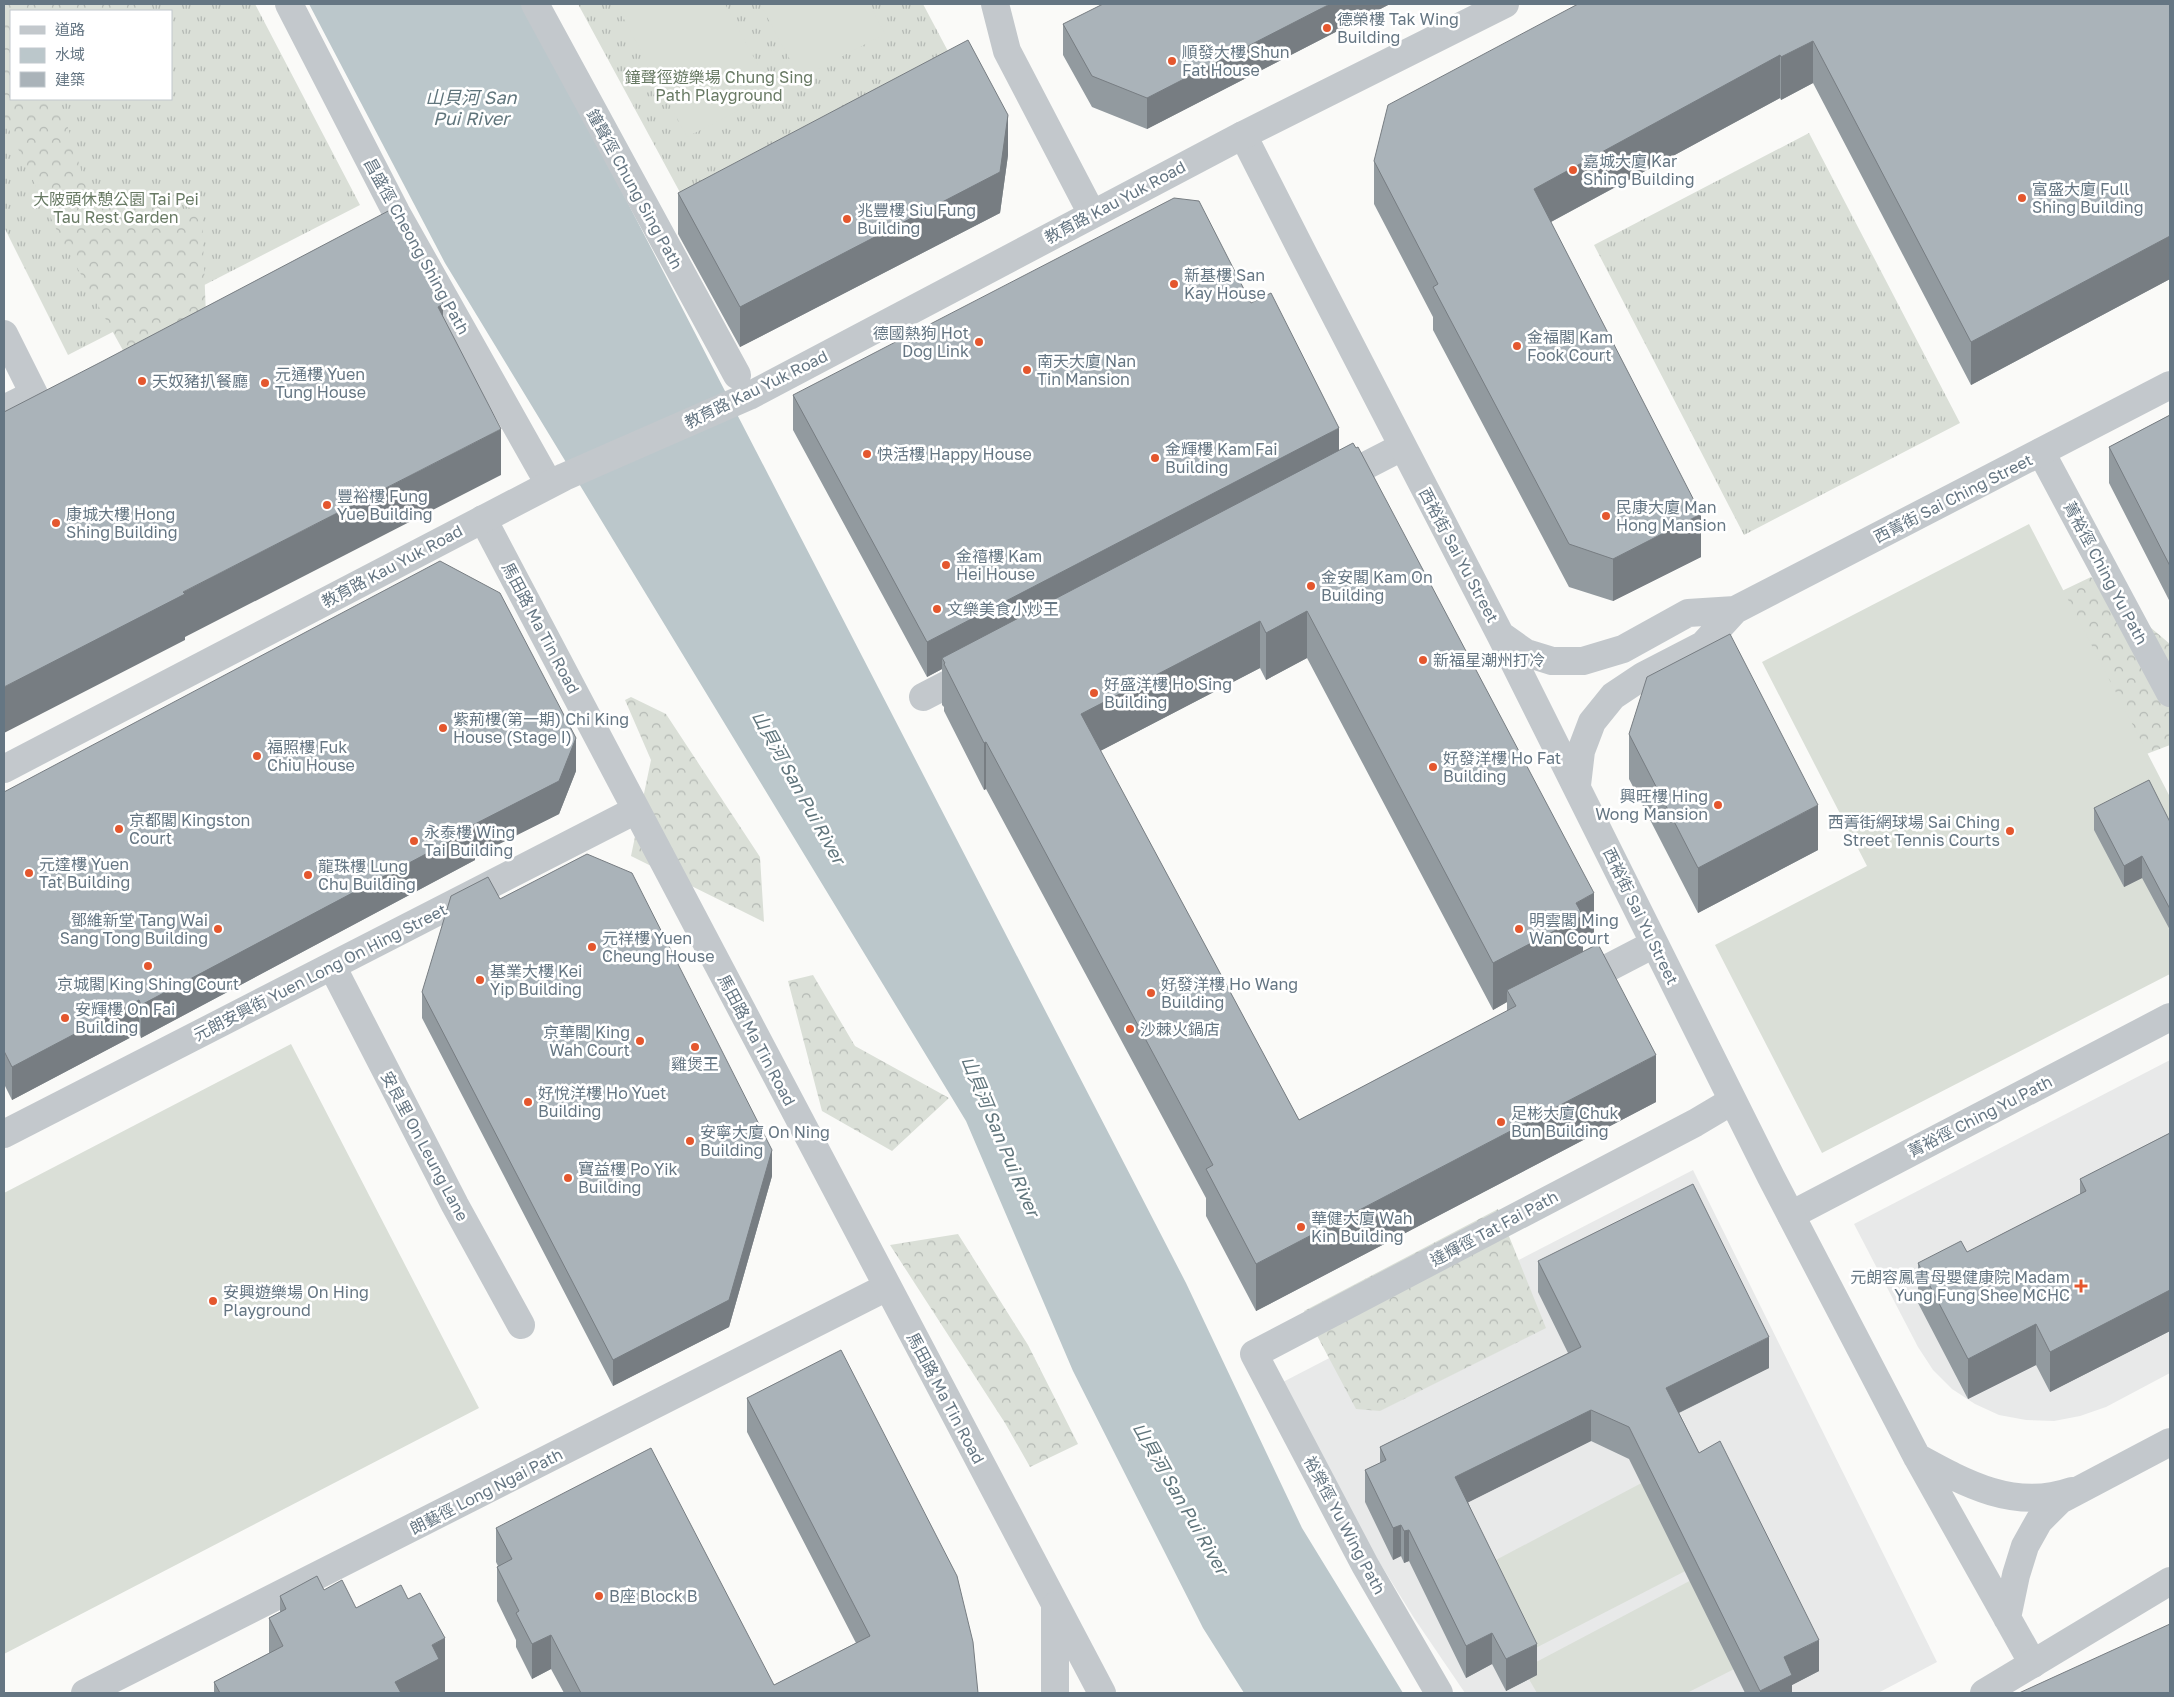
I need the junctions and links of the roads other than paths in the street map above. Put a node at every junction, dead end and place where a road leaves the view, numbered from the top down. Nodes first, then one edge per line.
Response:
1 (290, 4) edge
2 (535, 4) edge
3 (995, 4) edge
4 (1505, 4) edge
5 (1244, 135) junction
6 (1092, 214) junction
7 (4, 334) edge
8 (737, 375) dead end
9 (2170, 385) edge
10 (4, 409) edge
11 (1402, 447) junction
12 (2041, 452) junction
13 (557, 481) junction
14 (1312, 494) edge
15 (483, 519) junction
16 (1735, 610) junction
17 (1502, 636) junction
18 (994, 660) edge
19 (2170, 693) edge
20 (923, 697) dead end
21 (4, 769) edge
22 (1577, 785) junction
23 (636, 810) junction
24 (1654, 944) junction
25 (332, 966) junction
26 (1556, 995) edge
27 (2170, 1017) edge
28 (1732, 1101) junction
29 (4, 1134) edge
30 (1791, 1214) junction
31 (887, 1287) junction
32 (521, 1324) dead end
33 (1254, 1354) joint
34 (2170, 1442) edge
35 (1917, 1456) junction
36 (2085, 1486) junction
37 (2170, 1581) edge
38 (1055, 1606) junction
39 (2007, 1618) junction
40 (2033, 1664) junction
41 (85, 1693) edge
42 (1055, 1693) edge
43 (1102, 1693) edge
44 (1439, 1693) edge
45 (1984, 1693) edge

1 - 13 street, 昌盛徑 Cheong Shing Path
2 - 8 street, 鐘聲徑 Chung Sing Path
3 - 6 street
4 - 5 street, 教育路 Kau Yuk Road
5 - 6 street, 教育路 Kau Yuk Road
5 - 11 street, 西裕街 Sai Yu Street
6 - 13 street, 教育路 Kau Yuk Road
7 - 10 street
9 - 12 street, 西菁街 Sai Ching Street
11 - 14 street
11 - 17 street, 西裕街 Sai Yu Street
12 - 16 street, 西菁街 Sai Ching Street
12 - 19 street, 菁裕徑 Ching Yu Path
13 - 15 street, 教育路 Kau Yuk Road
15 - 21 street, 教育路 Kau Yuk Road
15 - 23 street, 馬田路 Ma Tin Road
16 - 17 street, 西菁街 Sai Ching Street
16 - 22 street, 西菁街 Sai Ching Street
17 - 22 street, 西裕街 Sai Yu Street
18 - 20 street
22 - 24 street, 西裕街 Sai Yu Street
23 - 25 street, 元朗安興街 Yuen Long On Hing Street
23 - 31 street, 馬田路 Ma Tin Road
24 - 26 street
24 - 28 street, 西裕街 Sai Yu Street
25 - 29 street, 元朗安興街 Yuen Long On Hing Street
25 - 32 street, 安良里 On Leung Lane
27 - 30 street, 菁裕徑 Ching Yu Path
28 - 30 street, 西裕街 Sai Yu Street
28 - 33 street, 達輝徑 Tat Fai Path
30 - 35 street, 西裕街 Sai Yu Street
31 - 38 street, 馬田路 Ma Tin Road
31 - 41 street, 朗藝徑 Long Ngai Path
33 - 44 street, 裕榮徑 Yu Wing Path
34 - 36 street
35 - 36 street
35 - 39 street, 西裕街 Sai Yu Street
36 - 39 street
37 - 40 street
38 - 42 street
38 - 43 street, 馬田路 Ma Tin Road
39 - 40 street
40 - 45 street

